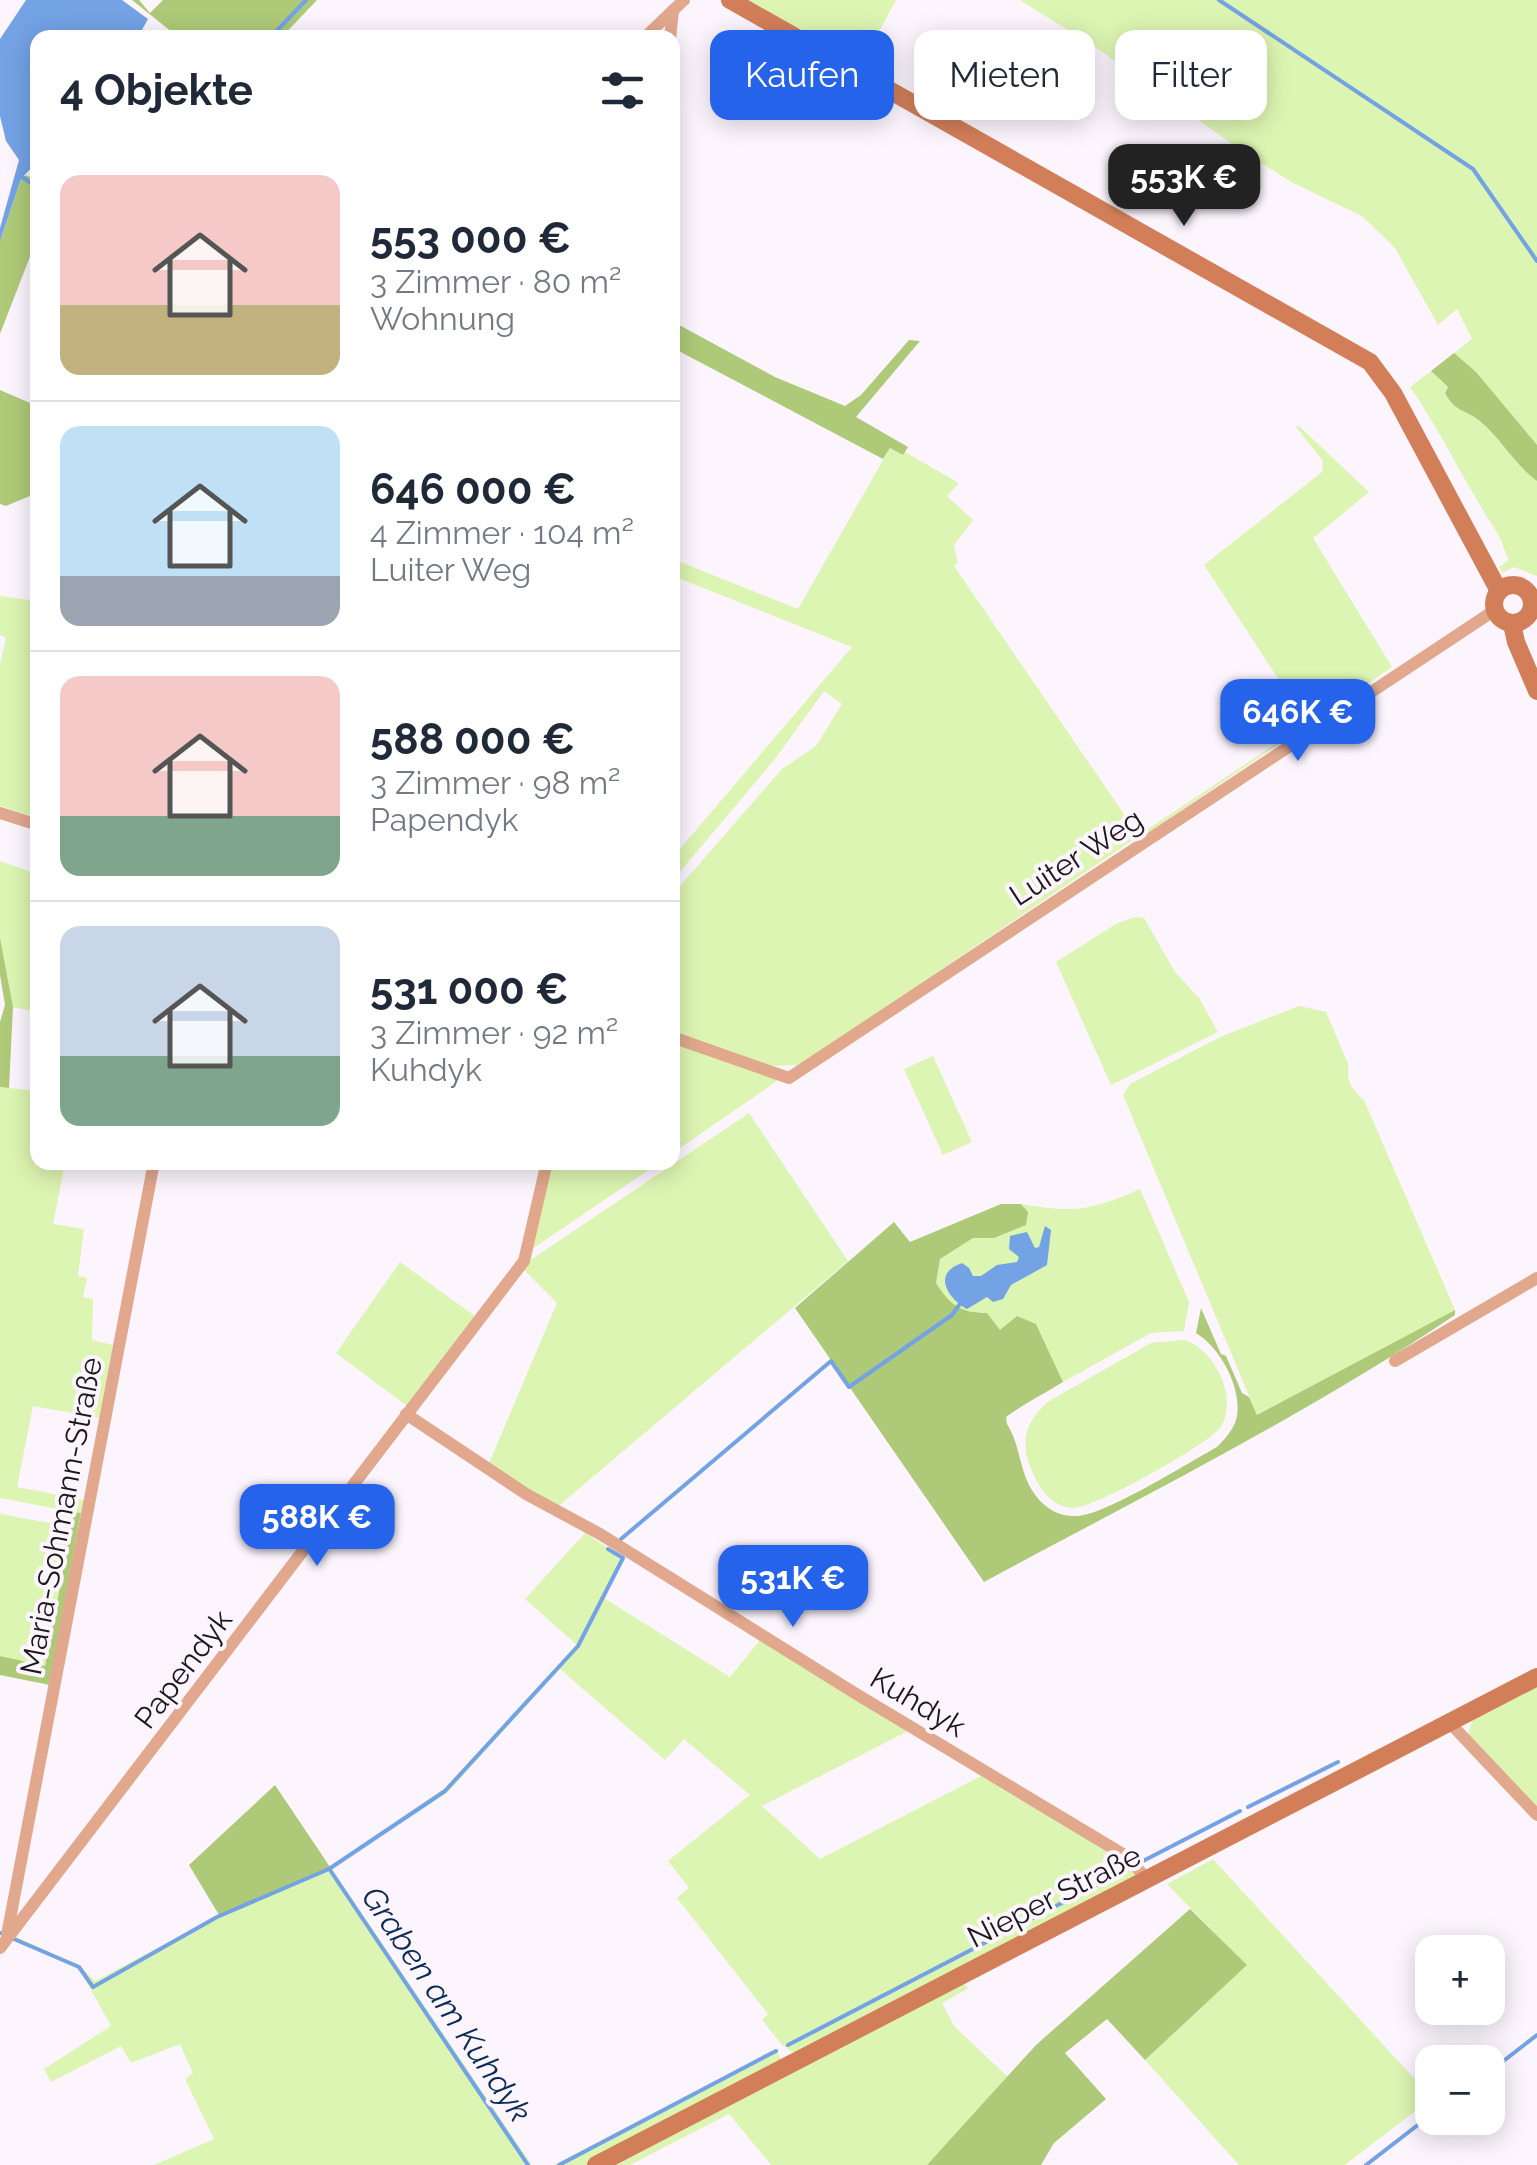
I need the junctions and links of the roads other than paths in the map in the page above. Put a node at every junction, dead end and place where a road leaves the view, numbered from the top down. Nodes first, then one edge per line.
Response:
1 (684, 0) edge
2 (730, 0) edge
3 (673, 12) junction
4 (653, 30) edge
5 (671, 30) edge
6 (1499, 591) junction
7 (1495, 610) junction
8 (1534, 615) edge
9 (1512, 624) junction
10 (1537, 691) edge
11 (0, 813) edge
12 (30, 822) edge
13 (680, 1040) edge
14 (152, 1170) edge
15 (544, 1170) edge
16 (1537, 1278) edge
17 (1395, 1361) dead end
18 (406, 1414) junction
19 (1537, 1677) edge
20 (1448, 1722) junction
21 (1537, 1816) edge
22 (1146, 1879) junction
23 (3, 1943) edge
24 (596, 2165) edge

1 - 3 street
2 - 6 main road
3 - 4 street
3 - 5 street
6 - 7 main road
6 - 8 main road
7 - 9 main road
7 - 13 street, Luiter Weg
8 - 9 main road
9 - 10 main road
11 - 12 street
14 - 23 street, Maria-Sohmann-Straße
15 - 18 street, Papendyk
16 - 17 street
18 - 22 street, Kuhdyk
18 - 23 street, Papendyk
19 - 20 main road, Nieper Straße
20 - 21 street
20 - 22 main road, Nieper Straße
22 - 24 main road, Nieper Straße

